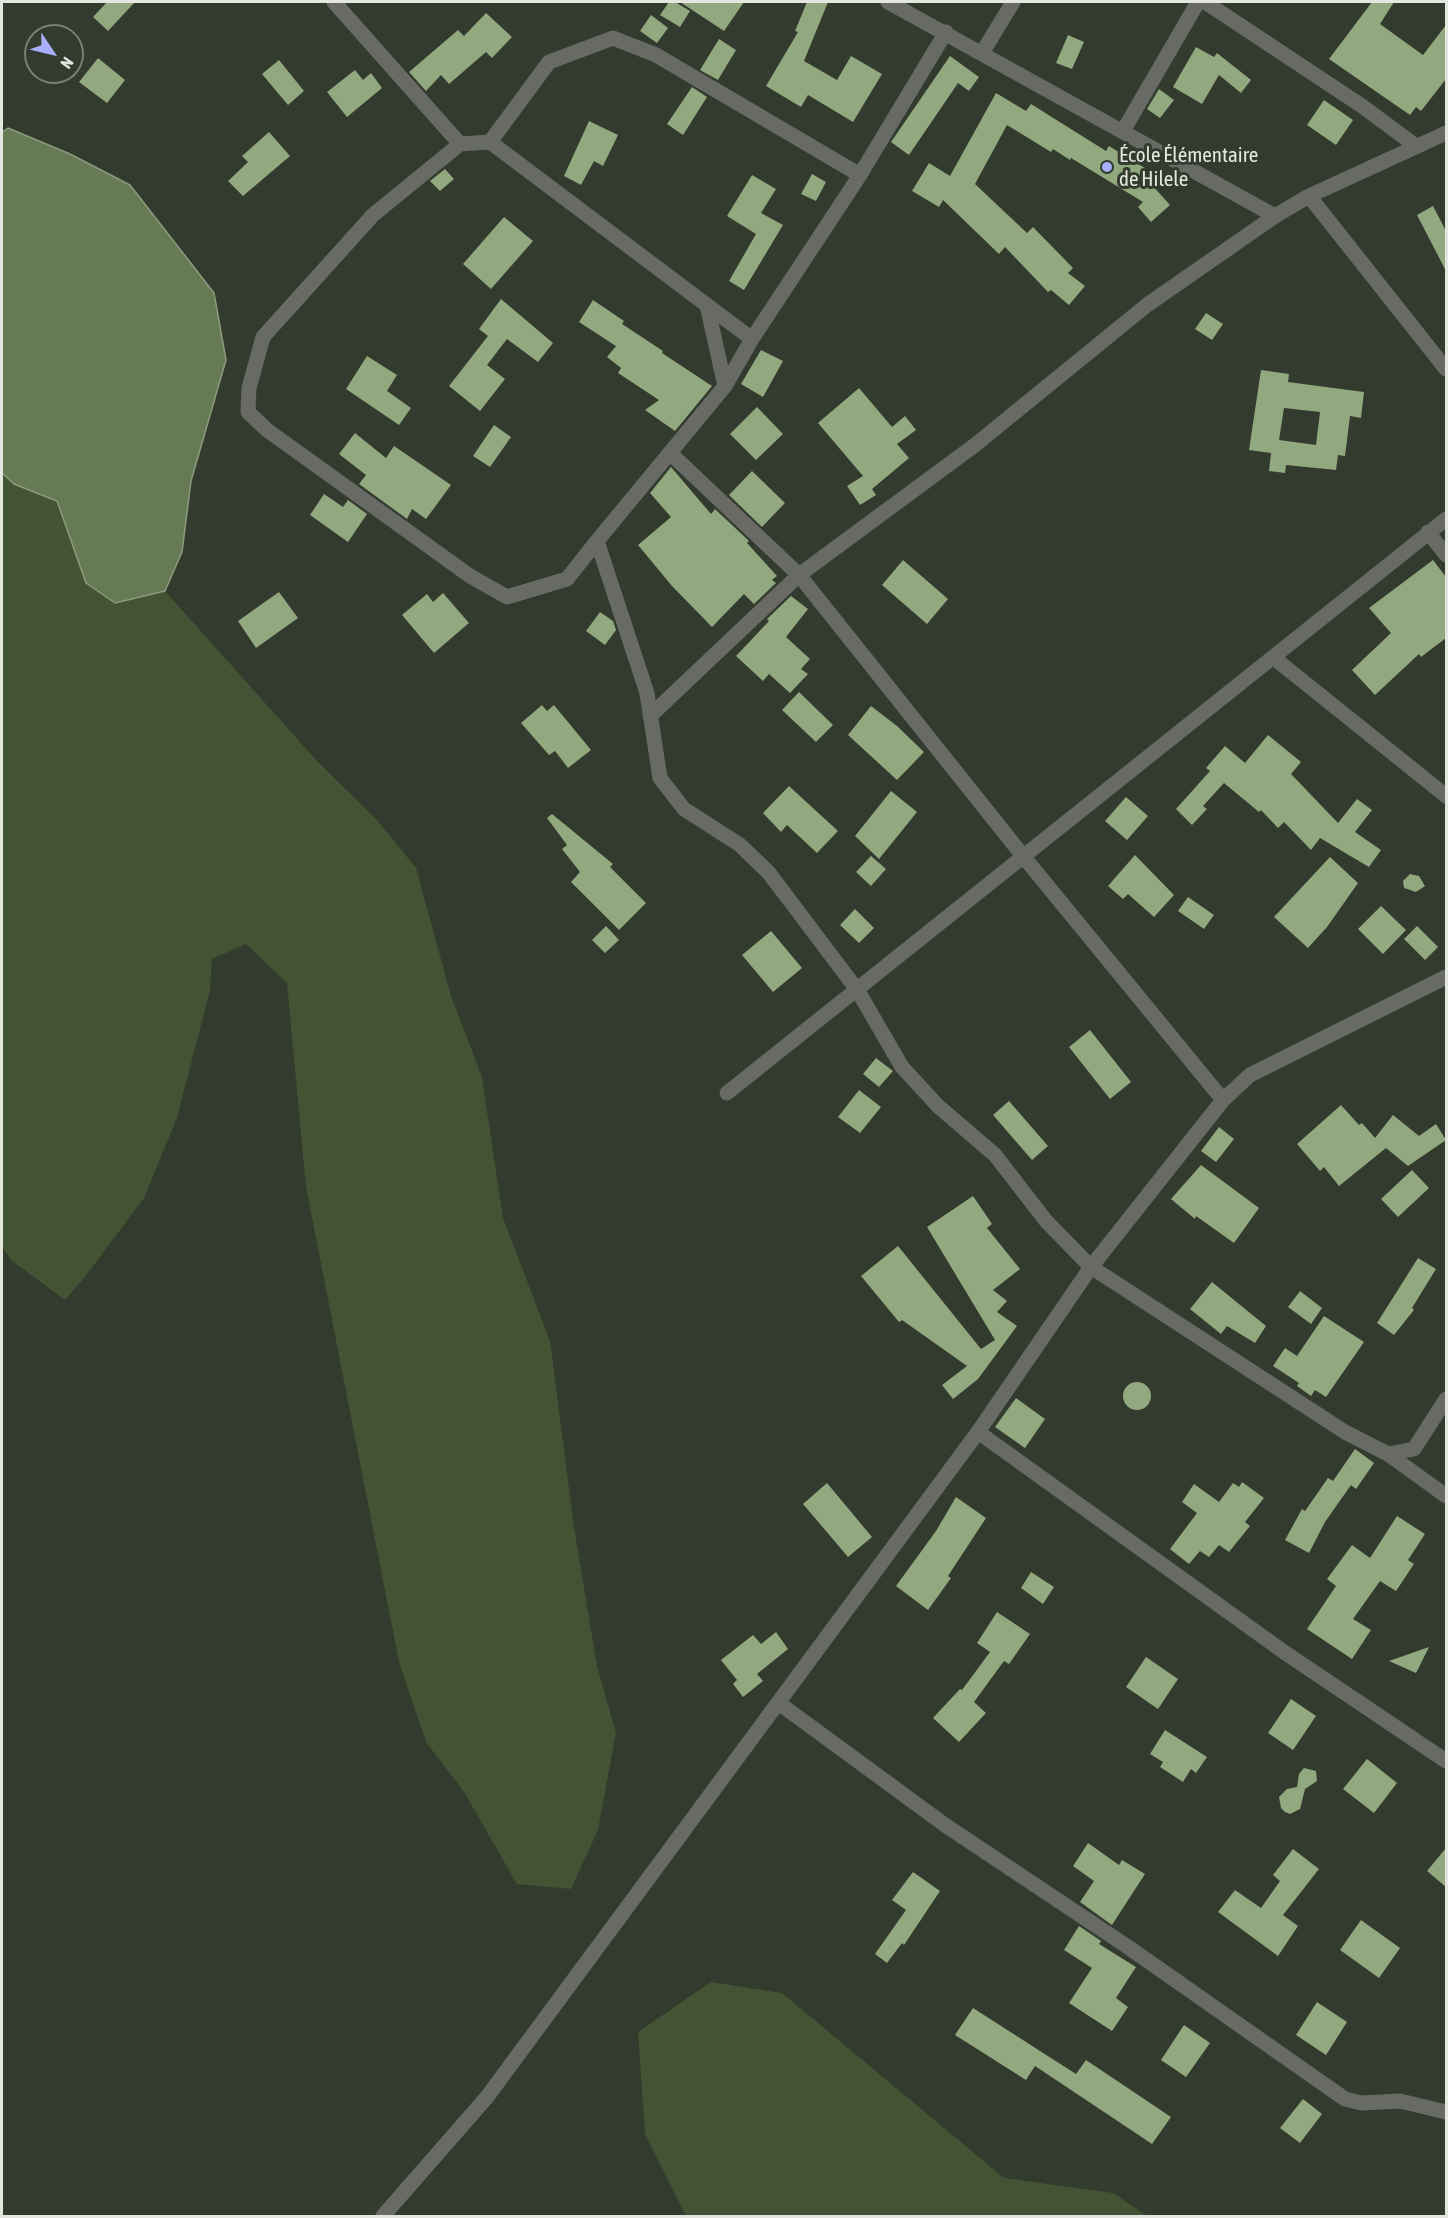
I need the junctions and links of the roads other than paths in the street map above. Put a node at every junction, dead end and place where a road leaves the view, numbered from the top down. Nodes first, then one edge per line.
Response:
1 (334, 2) edge
2 (888, 2) edge
3 (1013, 2) edge
4 (1198, 2) edge
5 (1205, 2) edge
6 (945, 32) junction
7 (982, 53) junction
8 (1123, 131) junction
9 (1446, 133) edge
10 (490, 142) junction
11 (460, 144) junction
12 (1416, 146) junction
13 (860, 176) junction
14 (1309, 196) junction
15 (1275, 216) junction
16 (707, 305) junction
17 (752, 339) junction
18 (1446, 369) edge
19 (725, 386) junction
20 (670, 453) junction
21 (1446, 519) edge
22 (1428, 532) junction
23 (597, 541) junction
24 (1446, 555) edge
25 (799, 575) junction
26 (1274, 658) junction
27 (650, 716) junction
28 (1446, 796) edge
29 (1023, 856) junction
30 (1446, 977) edge
31 (858, 991) junction
32 (727, 1093) dead end
33 (1223, 1100) junction
34 (1091, 1267) junction
35 (1446, 1399) edge
36 (978, 1432) junction
37 (1388, 1454) junction
38 (1446, 1496) edge
39 (780, 1704) junction
40 (1445, 1755) edge
41 (1446, 2112) edge
42 (383, 2217) edge

1 - 11 street
2 - 6 street
3 - 7 street
4 - 8 street
5 - 12 street
6 - 7 street
6 - 13 street
7 - 8 street
8 - 15 street
9 - 12 street
10 - 11 street
10 - 13 street
10 - 16 street
11 - 23 street
12 - 14 street
13 - 17 street
14 - 15 street
14 - 18 street
15 - 25 street
16 - 17 street
16 - 19 street
17 - 19 street
19 - 20 street
20 - 23 street
20 - 25 street
21 - 22 street
22 - 24 street
22 - 26 street
23 - 27 street
25 - 27 street
25 - 29 street
26 - 28 street
26 - 29 street
27 - 31 street
29 - 31 street
29 - 33 street
30 - 33 street
31 - 32 street
31 - 34 street
33 - 34 street
34 - 36 street
34 - 37 street
35 - 37 street
36 - 39 street
36 - 40 street
37 - 38 street
39 - 41 street
39 - 42 street

